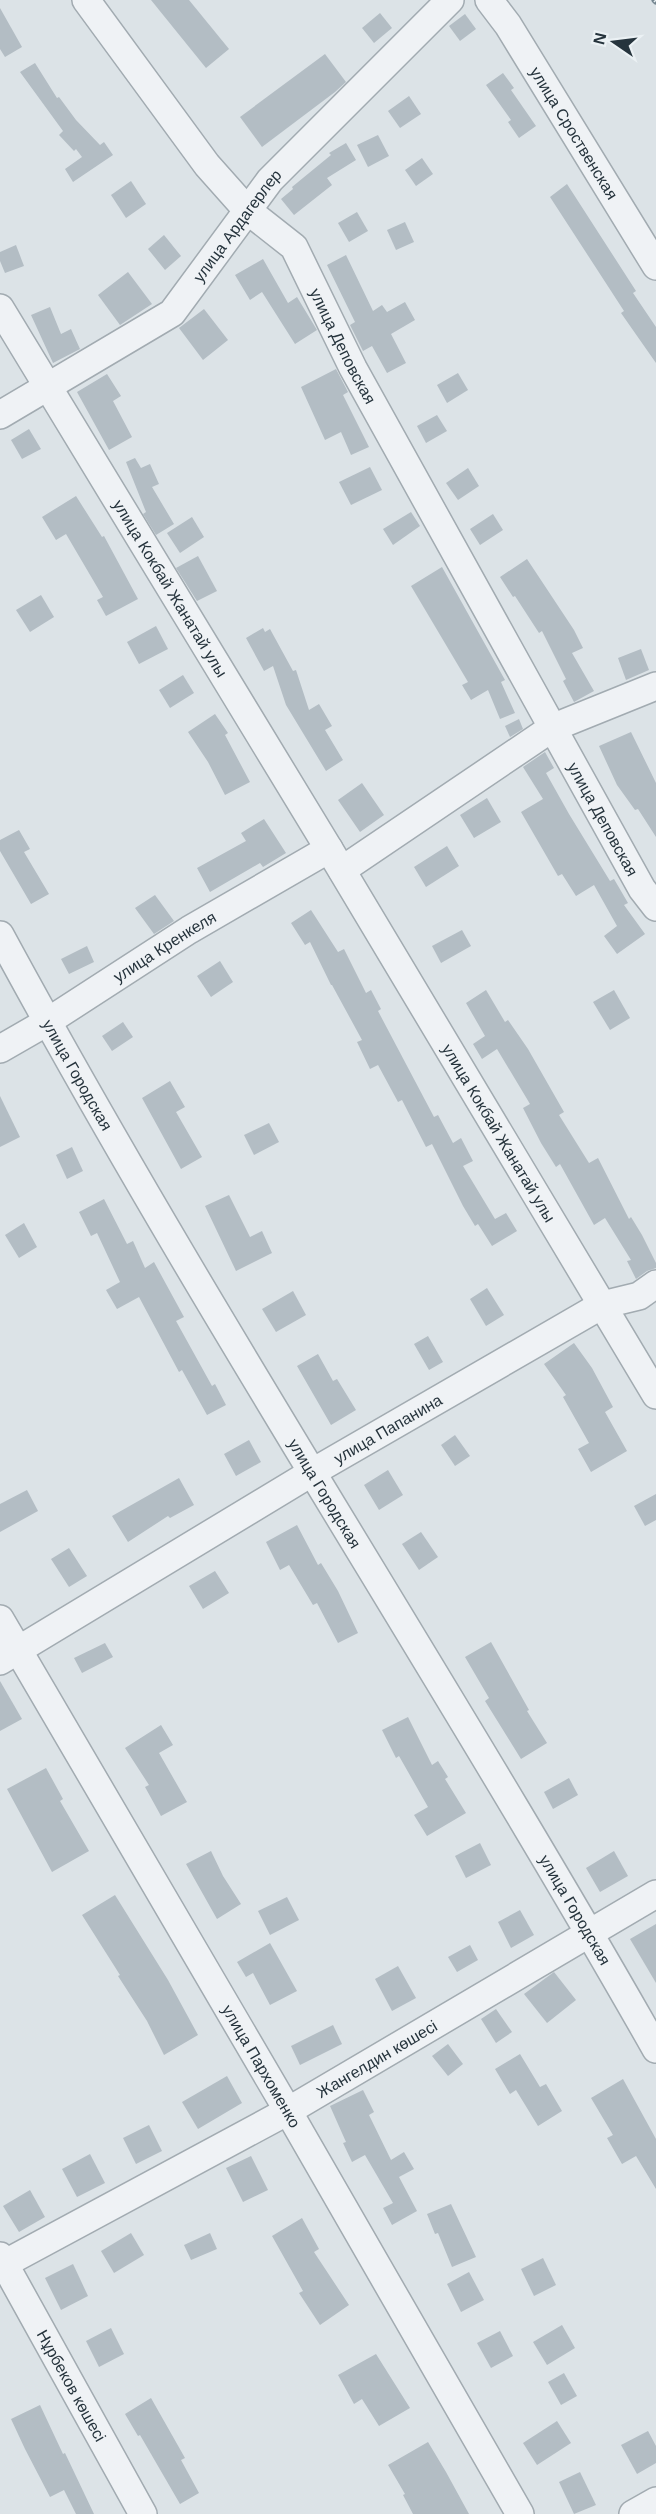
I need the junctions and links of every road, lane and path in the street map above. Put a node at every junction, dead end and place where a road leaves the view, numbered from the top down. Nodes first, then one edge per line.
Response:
1 (86, 0) edge
2 (450, 0) edge
3 (489, 0) edge
4 (247, 210) junction
5 (656, 266) edge
6 (0, 308) edge
7 (47, 388) junction
8 (0, 415) edge
9 (656, 686) edge
10 (552, 728) junction
11 (336, 860) junction
12 (656, 907) edge
13 (0, 935) edge
14 (47, 1022) junction
15 (0, 1049) edge
16 (656, 1284) edge
17 (602, 1305) junction
18 (656, 1395) edge
19 (311, 1473) junction
20 (0, 1619) edge
21 (9, 1655) edge
22 (656, 1894) edge
23 (590, 1934) junction
24 (656, 2049) edge
25 (288, 2110) junction
26 (1, 2262) edge
27 (656, 2501) edge
28 (143, 2514) edge
29 (520, 2514) edge
30 (633, 2514) edge

1 - 4 street, улица Деповская
2 - 4 street, улица Ардагерлер
3 - 5 street, улица Сроственская
4 - 7 street, улица Ардагерлер
4 - 10 street, улица Деповская
6 - 7 street, улица Кокбай Жанатай улы
7 - 8 street, улица Ардагерлер
7 - 11 street, улица Кокбай Жанатай улы
9 - 10 street
10 - 11 street
10 - 12 street, улица Деповская
11 - 14 street, улица Кренкеля
11 - 17 street, улица Кокбай Жанатай улы
13 - 14 street, улица Городская
14 - 15 street, улица Кренкеля
14 - 19 street, улица Городская
16 - 17 street, улица Папанина
17 - 18 street, улица Кокбай Жанатай улы
17 - 19 street, улица Папанина
19 - 21 street, улица Папанина
19 - 23 street, улица Городская
20 - 21 street, улица Пархоменко
21 - 25 street, улица Пархоменко
22 - 23 street, Жангелдин көшесі
23 - 24 street, улица Городская
23 - 25 street, Жангелдин көшесі
25 - 26 street, Жангелдин көшесі
25 - 29 street, улица Пархоменко
26 - 28 street, Нұрбеков көшесі
27 - 30 street

